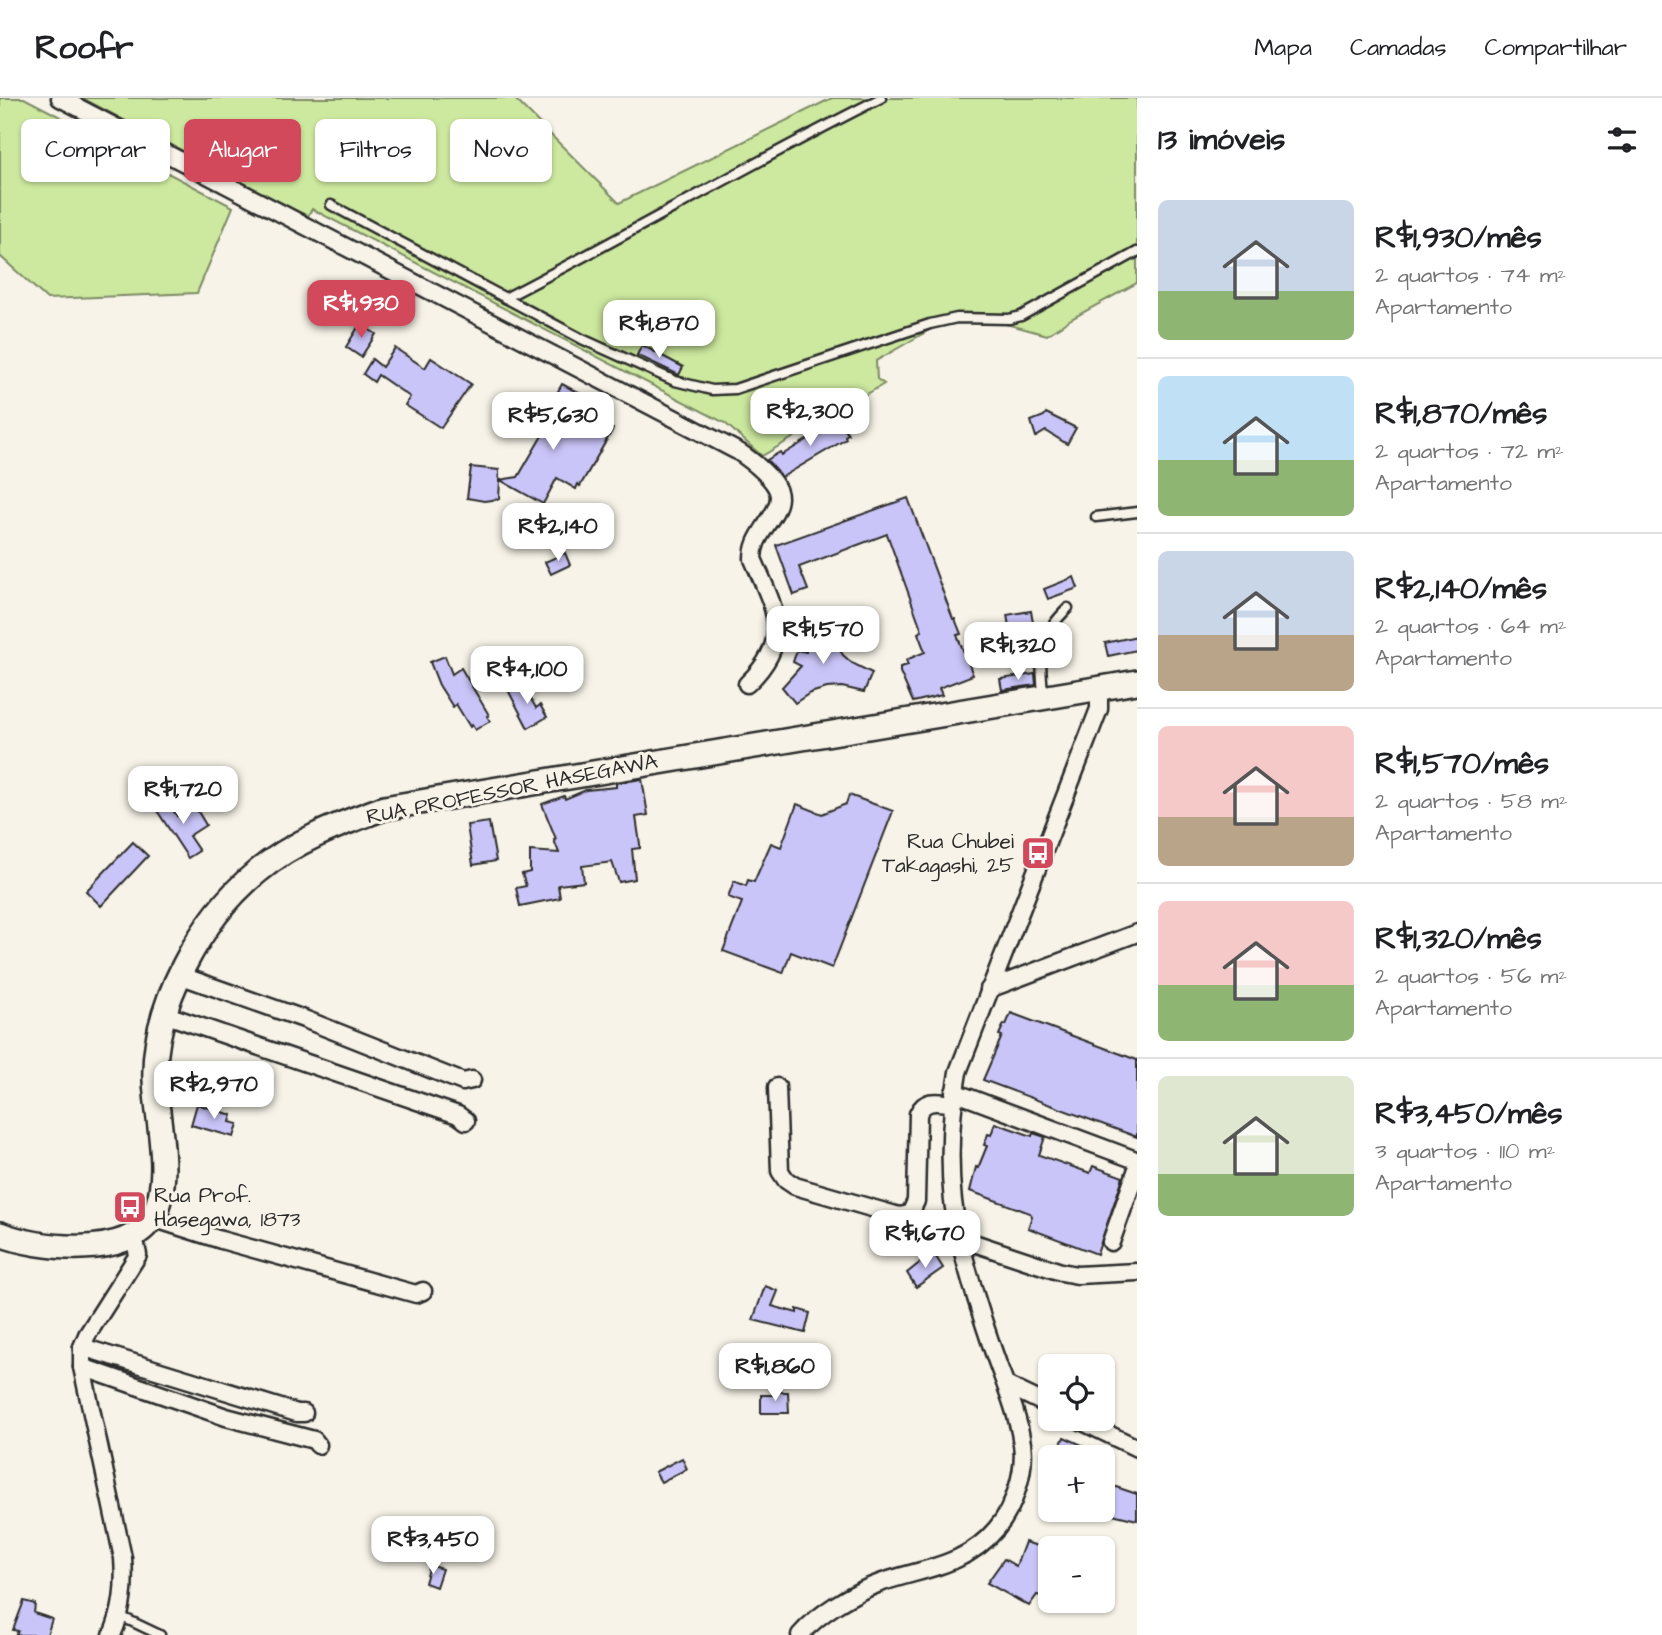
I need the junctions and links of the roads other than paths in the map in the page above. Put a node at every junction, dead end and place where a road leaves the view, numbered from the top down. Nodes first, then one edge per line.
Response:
1 (60, 98) edge
2 (881, 98) edge
3 (331, 205) dead end
4 (1137, 252) edge
5 (505, 298) junction
6 (1137, 512) edge
7 (1096, 517) dead end
8 (1068, 608) dead end
9 (1137, 682) edge
10 (747, 684) dead end
11 (1100, 688) junction
12 (1043, 697) junction
13 (1137, 933) edge
14 (179, 975) junction
15 (989, 989) junction
16 (164, 1014) junction
17 (472, 1080) dead end
18 (777, 1087) dead end
19 (953, 1098) junction
20 (466, 1121) dead end
21 (1137, 1164) edge
22 (1137, 1169) edge
23 (152, 1218) junction
24 (0, 1234) edge
25 (134, 1236) junction
26 (959, 1238) junction
27 (1111, 1242) dead end
28 (1137, 1272) edge
29 (424, 1291) dead end
30 (82, 1347) junction
31 (82, 1367) junction
32 (1006, 1385) junction
33 (1038, 1400) edge
34 (304, 1413) dead end
35 (1102, 1431) edge
36 (318, 1445) dead end
37 (1137, 1448) edge
38 (120, 1616) junction
39 (112, 1635) edge
40 (160, 1635) edge
41 (800, 1635) edge

1 - 10 street
2 - 5 lane
3 - 5 lane
4 - 5 lane
6 - 7 lane
8 - 12 lane
9 - 11 street, RUA PROFESSOR HASEGAWA
11 - 12 street, RUA PROFESSOR HASEGAWA
11 - 15 street
12 - 14 street, RUA PROFESSOR HASEGAWA
13 - 15 street
14 - 16 street, RUA PROFESSOR HASEGAWA
14 - 17 street
15 - 19 street
16 - 20 street
16 - 23 street, RUA PROFESSOR HASEGAWA
18 - 19 street
19 - 21 street
19 - 26 street
22 - 27 street
23 - 25 street, RUA PROFESSOR HASEGAWA
23 - 29 street
24 - 25 street, RUA PROFESSOR HASEGAWA
25 - 30 street
26 - 28 street
26 - 32 street
30 - 31 street
30 - 34 street
31 - 36 street
31 - 38 street
32 - 33 street
32 - 41 street
35 - 37 street
38 - 39 street
38 - 40 lane

